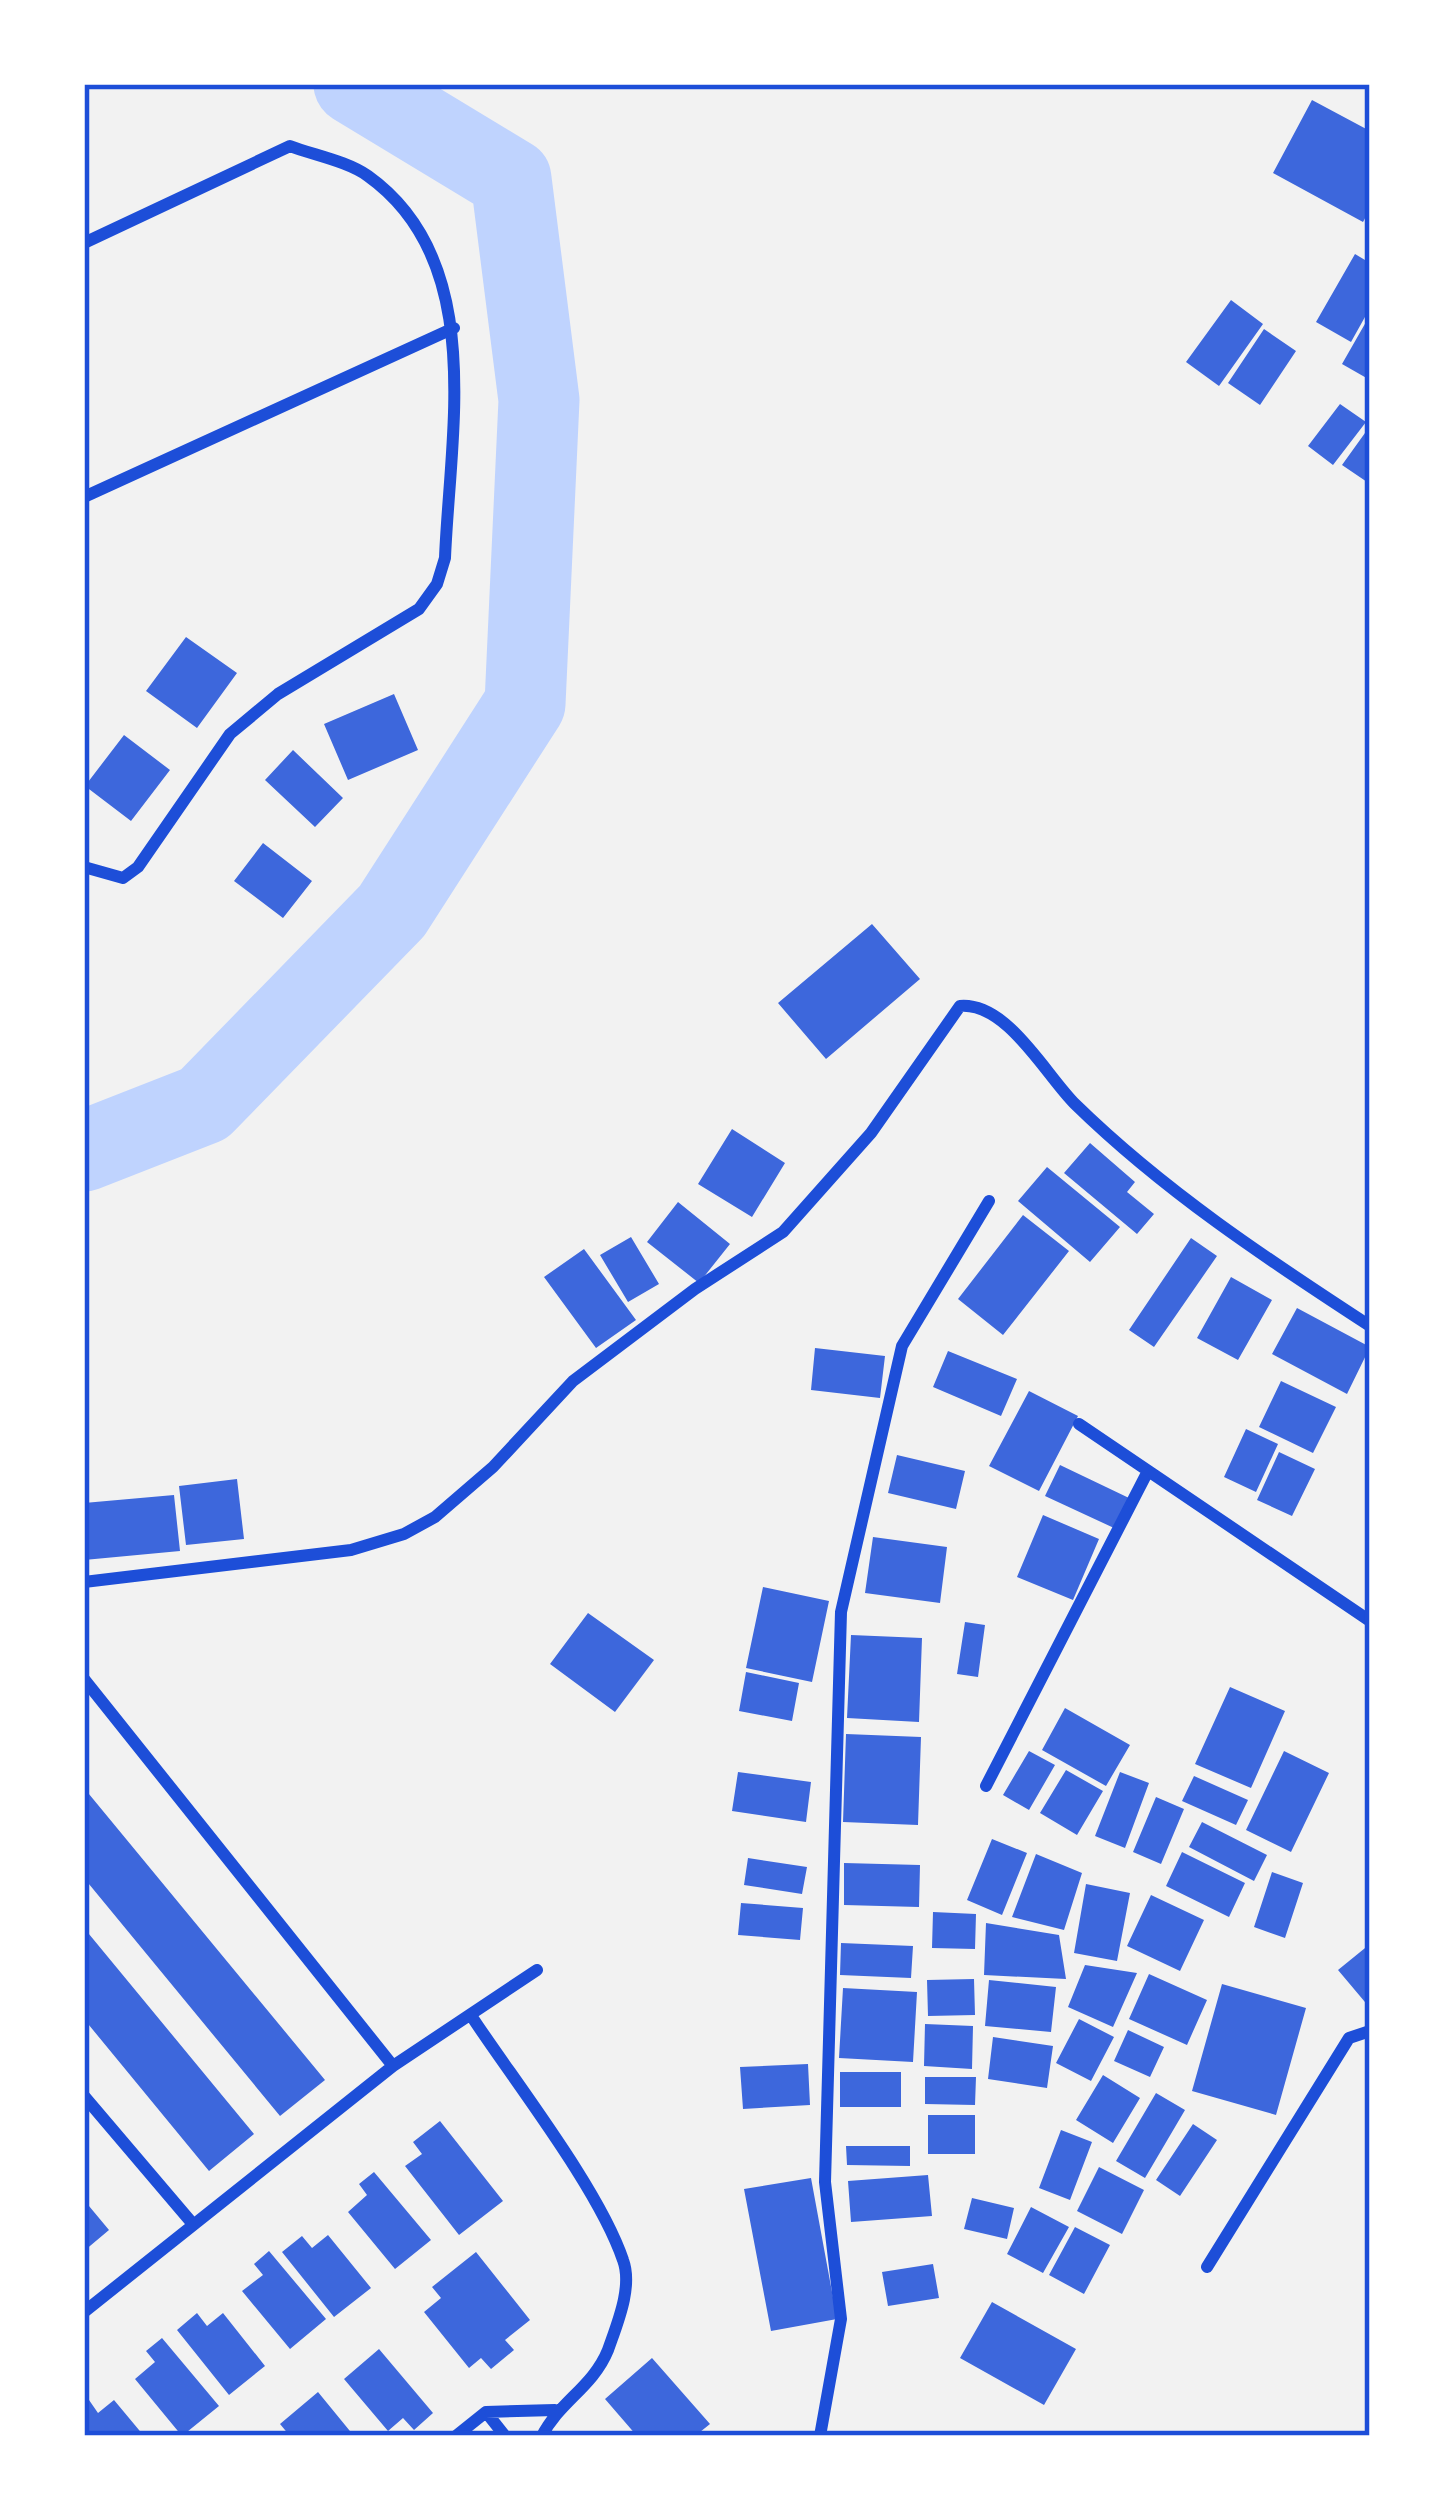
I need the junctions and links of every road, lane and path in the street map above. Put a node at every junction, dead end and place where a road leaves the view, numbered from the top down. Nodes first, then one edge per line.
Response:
1 (84, 243) edge
2 (454, 328) junction
3 (84, 497) edge
4 (84, 867) edge
5 (989, 1201) dead end
6 (1370, 1326) edge
7 (1079, 1424) dead end
8 (1148, 1471) junction
9 (84, 1582) edge
10 (1370, 1621) edge
11 (84, 1679) edge
12 (986, 1786) dead end
13 (537, 1970) dead end
14 (472, 2018) junction
15 (1370, 2031) edge
16 (393, 2066) junction
17 (84, 2096) edge
18 (192, 2223) junction
19 (1207, 2267) dead end
20 (84, 2312) edge
21 (555, 2410) junction
22 (487, 2412) junction
23 (456, 2436) edge
24 (505, 2436) edge
25 (542, 2436) edge
26 (820, 2436) edge

1 - 2 street
2 - 3 street
2 - 4 street
5 - 26 street
6 - 9 street
7 - 8 street
8 - 10 street
8 - 12 street
11 - 16 street
13 - 14 street
14 - 16 street
14 - 21 street
15 - 19 street
16 - 18 street
17 - 18 street
18 - 20 street
21 - 22 street
21 - 25 street
22 - 23 street
22 - 24 street

